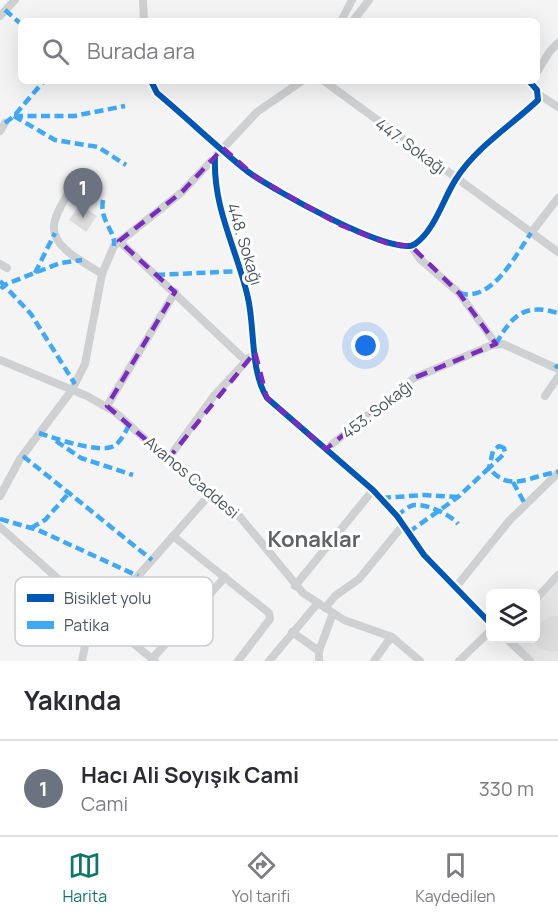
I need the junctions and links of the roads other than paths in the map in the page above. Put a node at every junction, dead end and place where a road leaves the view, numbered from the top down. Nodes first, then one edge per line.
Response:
1 (15, 0) edge
2 (143, 0) edge
3 (352, 0) edge
4 (369, 0) edge
5 (0, 16) edge
6 (144, 18) edge
7 (343, 18) edge
8 (355, 18) edge
9 (558, 43) edge
10 (540, 67) edge
11 (152, 84) edge
12 (298, 84) edge
13 (328, 84) edge
14 (533, 84) edge
15 (538, 94) junction
16 (558, 107) edge
17 (223, 148) junction
18 (215, 158) junction
19 (456, 179) junction
20 (72, 186) dead end
21 (558, 198) edge
22 (531, 233) junction
23 (119, 241) junction
24 (411, 246) junction
25 (558, 252) edge
26 (102, 274) junction
27 (175, 292) junction
28 (496, 344) junction
29 (255, 352) junction
30 (0, 360) edge
31 (246, 361) junction
32 (558, 369) edge
33 (558, 377) edge
34 (72, 390) junction
35 (545, 396) dead end
36 (107, 406) junction
37 (326, 449) junction
38 (168, 459) junction
39 (558, 473) edge
40 (373, 490) junction
41 (212, 492) junction
42 (0, 496) edge
43 (404, 524) junction
44 (0, 527) edge
45 (173, 536) junction
46 (558, 575) edge
47 (55, 577) edge
48 (139, 577) edge
49 (225, 577) junction
50 (296, 586) junction
51 (456, 587) junction
52 (213, 591) edge
53 (540, 595) edge
54 (325, 608) junction
55 (486, 619) edge
56 (292, 632) junction
57 (486, 635) edge
58 (391, 637) junction
59 (511, 643) edge
60 (136, 646) edge
61 (165, 646) edge
62 (319, 656) edge
63 (83, 657) edge
64 (153, 660) edge
65 (92, 661) edge
66 (238, 661) edge
67 (269, 661) edge
68 (329, 661) edge
69 (374, 661) edge
70 (420, 661) edge
71 (459, 661) edge
72 (530, 661) edge

1 - 5 street
2 - 6 street
3 - 7 street
4 - 8 street
9 - 10 street
11 - 17 street
12 - 17 street
13 - 19 street, 447. Sokağı
14 - 15 street
15 - 16 street
15 - 19 street
17 - 18 street
17 - 24 street
18 - 23 street
18 - 29 street, 448. Sokağı
19 - 22 street, 447. Sokağı
19 - 24 street
20 - 26 street
21 - 22 street
22 - 25 street, 447. Sokağı
23 - 26 street
23 - 27 street
24 - 28 street
26 - 34 street
27 - 31 street
27 - 36 street
28 - 32 street
28 - 37 street, 453. Sokağı
29 - 31 street
29 - 37 street, 448. Sokağı
30 - 34 street, Avanos Caddesi
31 - 38 street
33 - 35 street
34 - 36 street, Avanos Caddesi
34 - 42 street
36 - 38 street, Avanos Caddesi
37 - 40 street
38 - 41 street, Avanos Caddesi
39 - 51 street
40 - 43 street
40 - 50 street
41 - 45 street
41 - 50 street, Avanos Caddesi
43 - 51 street
43 - 54 street
44 - 47 street
45 - 48 street
45 - 49 street
46 - 53 street
49 - 52 street
49 - 66 street
50 - 54 street, Avanos Caddesi
51 - 55 street
54 - 56 street
54 - 58 street, Avanos Caddesi
54 - 62 street
56 - 62 street
56 - 67 street
57 - 71 street
58 - 69 street
58 - 70 street, Avanos Caddesi
59 - 72 street
60 - 64 street
61 - 64 street
62 - 68 street
63 - 65 street

